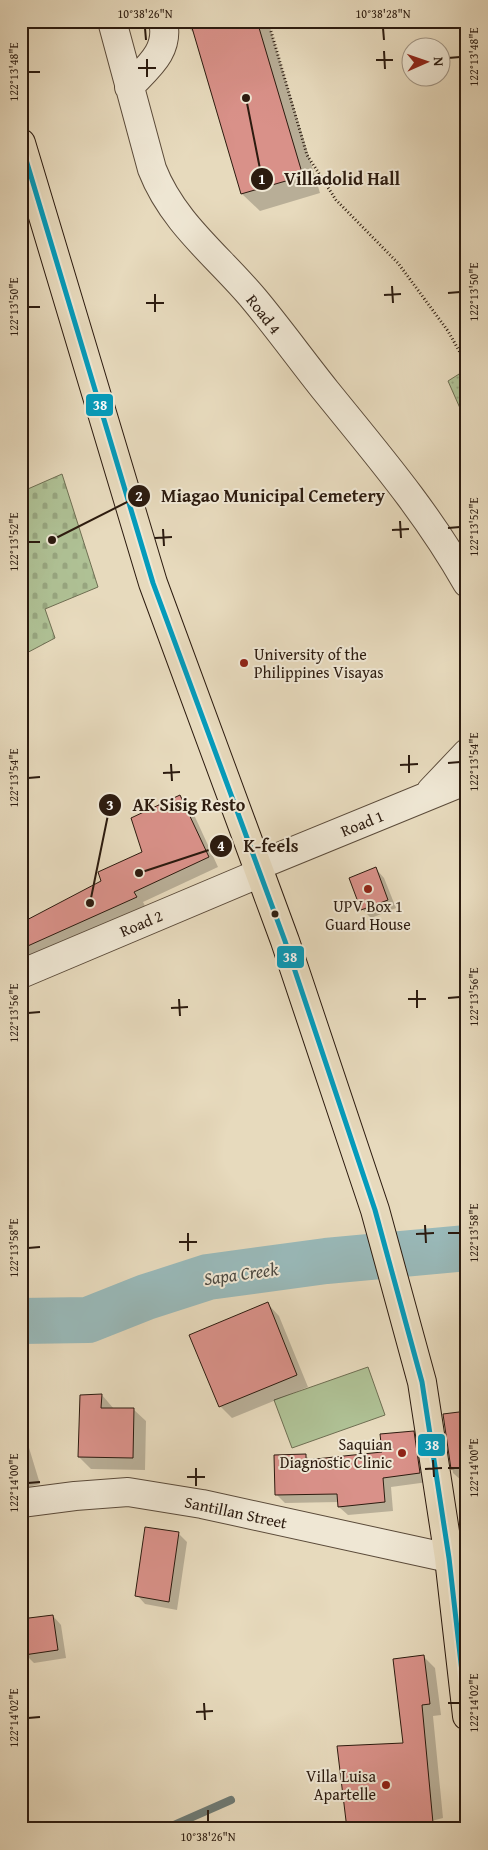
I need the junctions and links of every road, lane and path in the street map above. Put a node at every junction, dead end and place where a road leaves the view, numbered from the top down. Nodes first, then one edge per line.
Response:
1 (112, 21) edge
2 (163, 21) edge
3 (268, 21) edge
4 (129, 87) junction
5 (21, 143) edge
6 (467, 365) edge
7 (467, 583) edge
8 (467, 753) edge
9 (467, 780) edge
10 (425, 797) junction
11 (467, 797) edge
12 (260, 873) junction
13 (21, 974) edge
14 (21, 1504) edge
15 (449, 1558) junction
16 (467, 1716) edge

1 - 4 street, Road 4
2 - 4 street
3 - 6 path
4 - 7 street, Road 4
5 - 12 main road
8 - 10 street
9 - 10 street, Road 1
10 - 12 street, Road 1
11 - 12 street, Road 1
12 - 13 street, Road 2
12 - 15 main road
14 - 15 street, Santillan Street
15 - 16 main road

